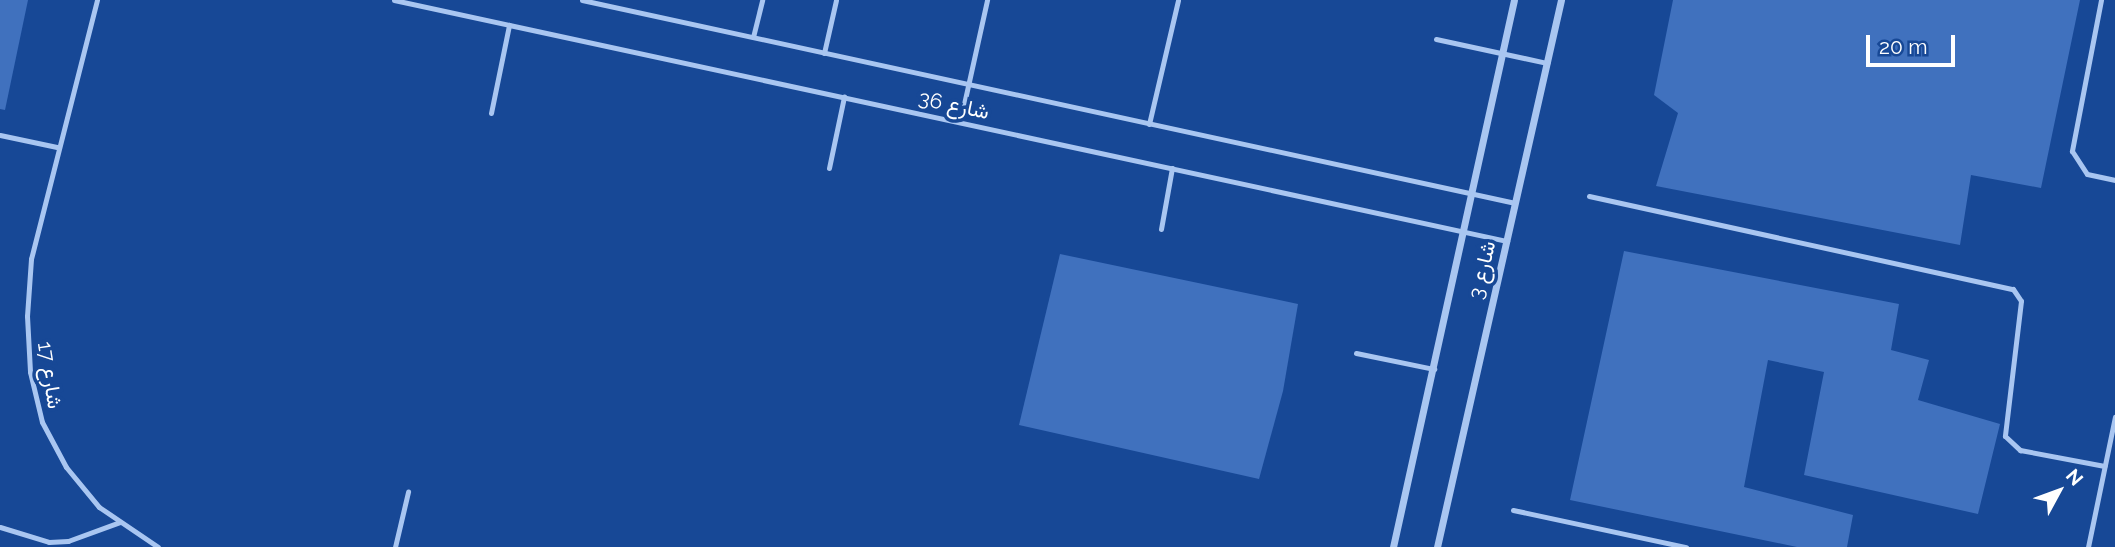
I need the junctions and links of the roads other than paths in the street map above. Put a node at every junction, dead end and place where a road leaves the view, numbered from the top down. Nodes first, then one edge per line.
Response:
1 (97, 0) edge
2 (394, 0) edge
3 (582, 0) edge
4 (762, 0) edge
5 (836, 0) edge
6 (986, 0) edge
7 (1178, 0) edge
8 (1514, 0) edge
9 (1561, 0) edge
10 (2101, 0) edge
11 (509, 25) junction
12 (753, 37) junction
13 (1436, 39) dead end
14 (824, 52) junction
15 (1502, 54) junction
16 (1547, 63) junction
17 (969, 84) junction
18 (844, 97) junction
19 (491, 113) dead end
20 (960, 122) junction
21 (1149, 124) junction
22 (0, 135) edge
23 (57, 148) junction
24 (829, 168) dead end
25 (1172, 168) junction
26 (2115, 180) edge
27 (1472, 194) junction
28 (1589, 195) dead end
29 (1515, 203) junction
30 (1161, 229) dead end
31 (1465, 232) junction
32 (1507, 241) junction
33 (1356, 353) dead end
34 (1434, 369) junction
35 (2115, 419) edge
36 (2105, 466) junction
37 (408, 492) dead end
38 (1513, 510) dead end
39 (120, 522) junction
40 (0, 527) edge
41 (158, 547) edge
42 (396, 547) edge
43 (1393, 547) edge
44 (1437, 547) edge
45 (1686, 547) edge
46 (2088, 547) edge

1 - 23 lane, شارع 17
2 - 11 lane, شارع 36
3 - 12 lane, شارع 36
4 - 12 lane
5 - 14 lane
6 - 17 lane
7 - 21 lane
8 - 15 street, شارع 3
9 - 16 street, شارع 3
10 - 26 lane
11 - 18 lane, شارع 36
11 - 19 lane
12 - 14 lane, شارع 36
13 - 15 lane
14 - 17 lane, شارع 36
15 - 16 lane
15 - 27 street, شارع 3
16 - 29 street, شارع 3
17 - 20 lane
17 - 21 lane, شارع 36
18 - 20 lane, شارع 36
18 - 24 lane
20 - 25 lane, شارع 36
21 - 27 lane, شارع 36
22 - 23 lane
23 - 39 lane, شارع 17
25 - 30 lane
25 - 31 lane, شارع 36
27 - 29 lane, شارع 36
27 - 31 street, شارع 3
28 - 36 lane
29 - 32 street, شارع 3
31 - 32 lane, شارع 36
31 - 34 street, شارع 3
32 - 44 street, شارع 3
33 - 34 lane
34 - 43 street, شارع 3
35 - 36 lane
36 - 46 lane
37 - 42 lane
38 - 45 lane
39 - 40 lane
39 - 41 lane, شارع 17

